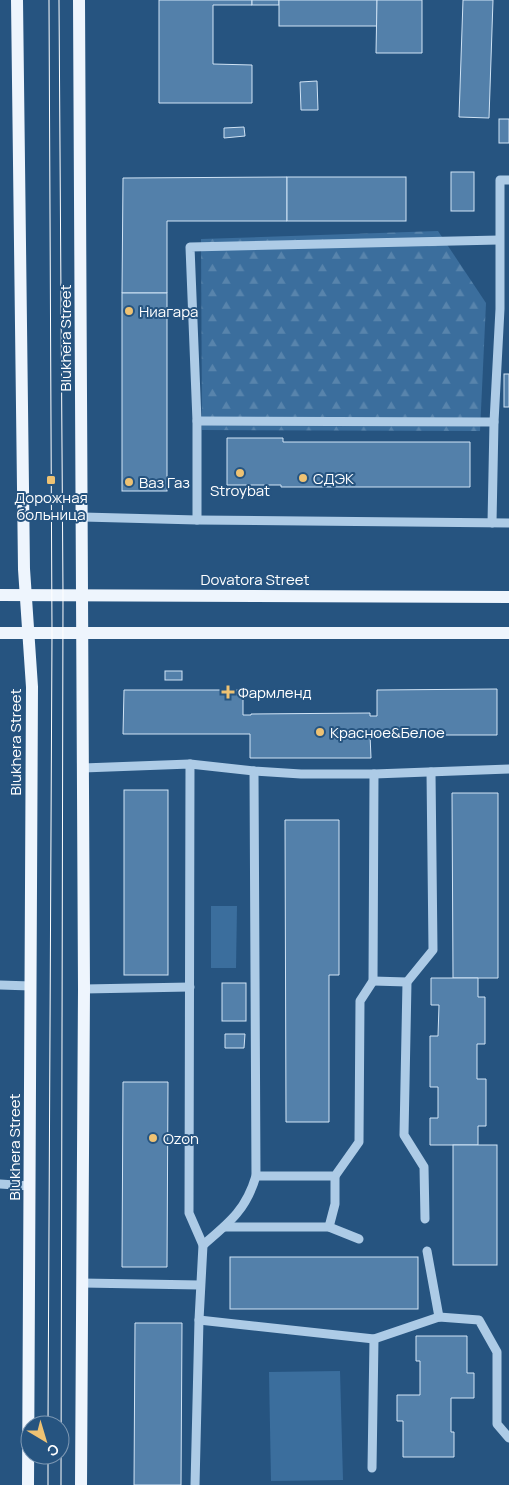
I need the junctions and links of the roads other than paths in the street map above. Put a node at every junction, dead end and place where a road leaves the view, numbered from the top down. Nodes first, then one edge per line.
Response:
1 (17, 0) edge
2 (79, 0) edge
3 (509, 180) edge
4 (499, 240) junction
5 (504, 309) edge
6 (197, 422) junction
7 (494, 422) junction
8 (83, 517) junction
9 (197, 520) junction
10 (492, 523) junction
11 (509, 523) edge
12 (0, 595) edge
13 (82, 595) junction
14 (25, 596) junction
15 (509, 597) edge
16 (29, 632) junction
17 (82, 632) junction
18 (0, 633) edge
19 (509, 633) edge
20 (190, 764) junction
21 (83, 768) junction
22 (509, 770) edge
23 (254, 772) junction
24 (431, 772) junction
25 (374, 774) junction
26 (373, 980) junction
27 (407, 982) junction
28 (0, 985) edge
29 (31, 986) junction
30 (190, 987) junction
31 (84, 989) junction
32 (256, 1176) junction
33 (336, 1176) junction
34 (0, 1184) edge
35 (30, 1186) junction
36 (425, 1219) dead end
37 (225, 1227) junction
38 (329, 1227) junction
39 (359, 1239) dead end
40 (203, 1245) junction
41 (427, 1251) dead end
42 (82, 1283) junction
43 (200, 1285) junction
44 (439, 1317) junction
45 (198, 1320) junction
46 (374, 1339) junction
47 (509, 1438) edge
48 (372, 1468) dead end
49 (28, 1485) edge
50 (81, 1485) edge
51 (195, 1485) edge

1 - 14 main road, Blukhera Street
2 - 8 main road, Blukhera Street
3 - 4 lane
4 - 5 lane
4 - 6 lane
5 - 7 lane
6 - 7 lane
6 - 9 lane
7 - 10 lane
8 - 9 lane
8 - 13 main road, Blukhera Street
9 - 10 lane
10 - 11 lane
12 - 14 main road, Dovatora Street
13 - 14 main road, Dovatora Street
13 - 15 main road, Dovatora Street
13 - 17 main road, Blukhera Street
14 - 16 main road, Blukhera Street
16 - 17 main road
16 - 18 main road
16 - 29 main road, Blukhera Street
17 - 19 main road
17 - 21 main road, Blukhera Street
20 - 21 lane
20 - 23 lane
20 - 30 lane
21 - 31 main road, Blukhera Street
22 - 24 lane
23 - 25 lane
23 - 32 lane
24 - 25 lane
24 - 27 lane
25 - 26 lane
26 - 27 lane
26 - 33 lane
27 - 36 lane
28 - 29 lane
29 - 35 main road, Blukhera Street
30 - 31 lane
30 - 40 lane
31 - 42 main road, Blukhera Street
32 - 33 lane
32 - 37 lane
33 - 38 lane
34 - 35 lane
35 - 49 main road, Blukhera Street
37 - 38 lane
37 - 40 lane
38 - 39 lane
40 - 43 lane
41 - 44 lane
42 - 43 lane
42 - 50 main road, Blukhera Street
43 - 45 lane
44 - 46 lane
44 - 47 lane
45 - 46 lane
45 - 51 lane
46 - 48 lane

